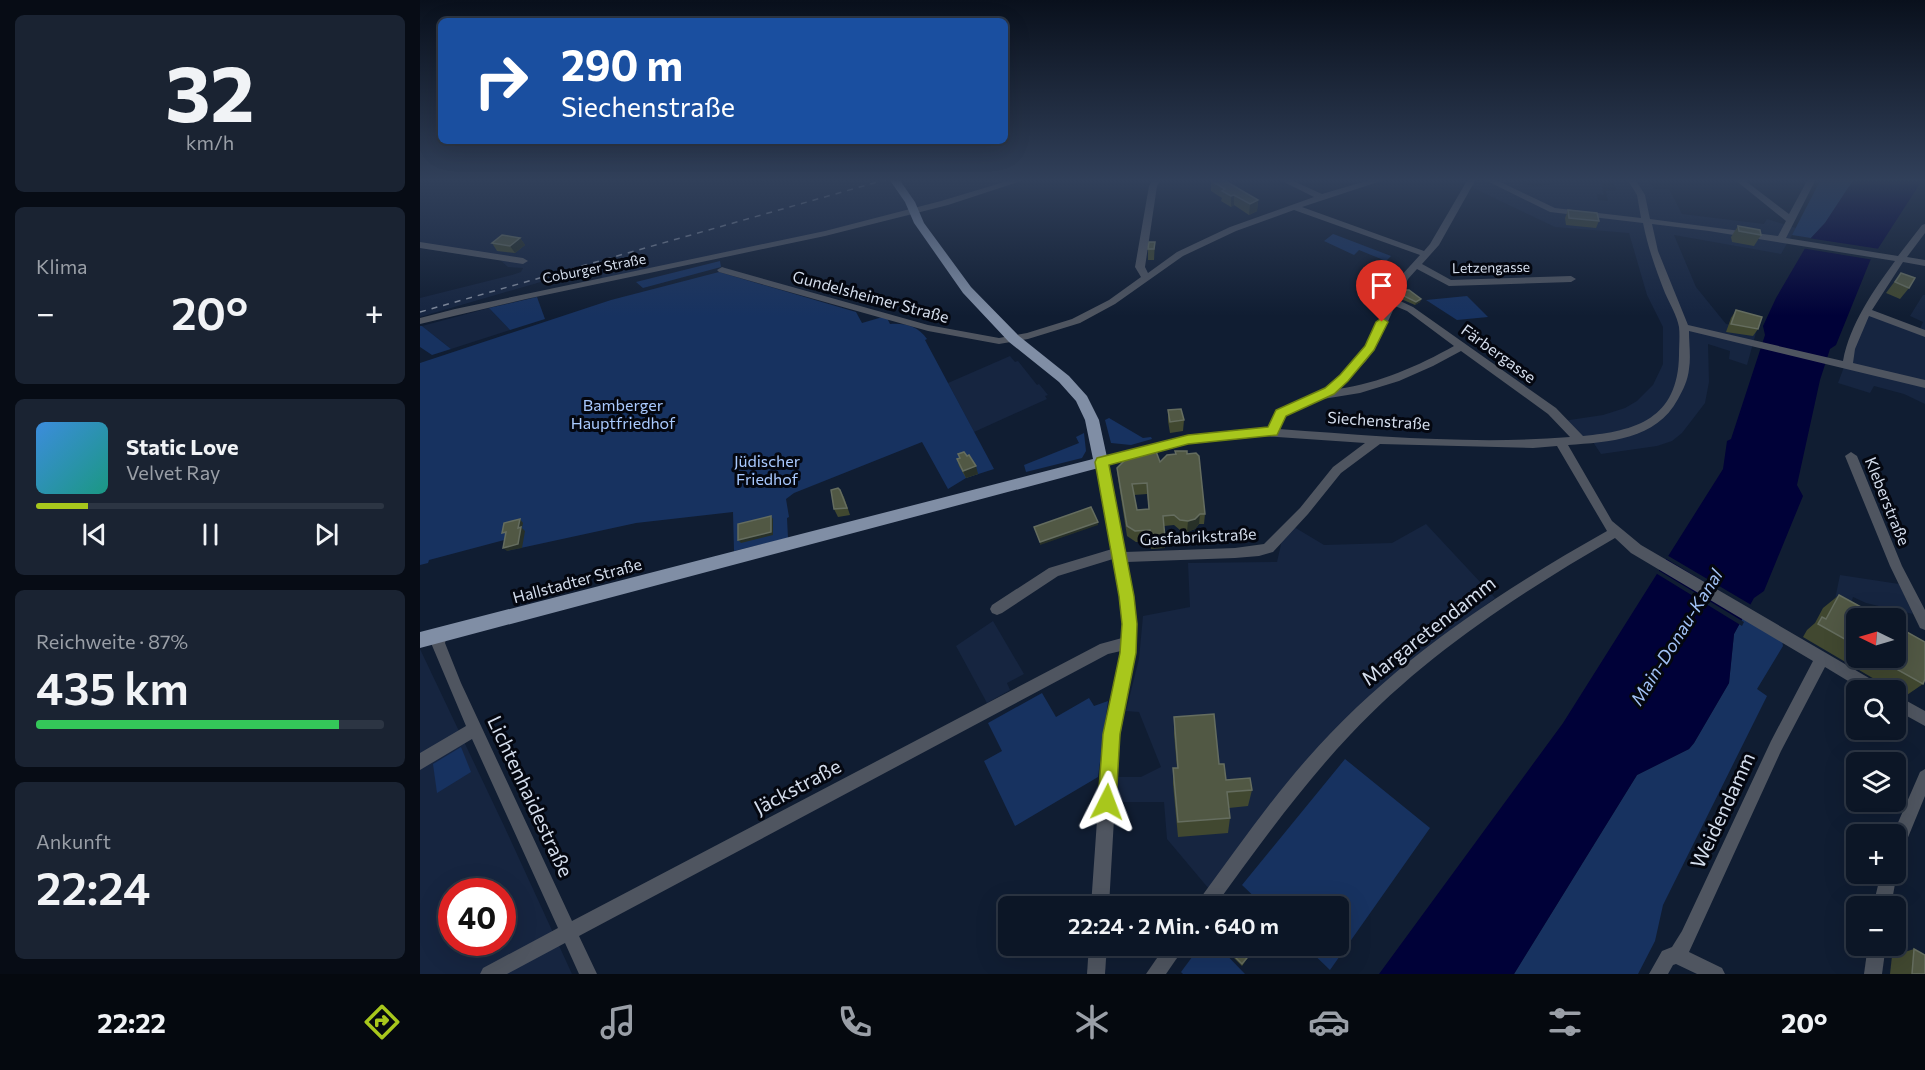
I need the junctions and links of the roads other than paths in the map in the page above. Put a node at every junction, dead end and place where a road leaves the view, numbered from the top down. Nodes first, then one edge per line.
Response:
1 (860, 224) edge
2 (920, 224) edge
3 (1147, 224) edge
4 (1248, 224) edge
5 (1343, 224) edge
6 (1446, 224) edge
7 (1647, 224) edge
8 (1671, 224) edge
9 (1790, 224) edge
10 (1925, 227) edge
11 (1785, 240) junction
12 (420, 245) edge
13 (1425, 254) junction
14 (1895, 258) junction
15 (523, 261) dead end
16 (1925, 263) edge
17 (1415, 264) junction
18 (722, 270) dead end
19 (1148, 277) junction
20 (1571, 279) dead end
21 (1392, 301) junction
22 (1868, 312) junction
23 (420, 321) edge
24 (1684, 327) junction
25 (1925, 334) edge
26 (1014, 339) junction
27 (1462, 346) junction
28 (1842, 364) junction
29 (1925, 384) edge
30 (1322, 395) junction
31 (1272, 432) junction
32 (1580, 440) junction
33 (1378, 441) junction
34 (1560, 442) junction
35 (1851, 456) dead end
36 (1101, 462) junction
37 (851, 529) joint
38 (1615, 532) junction
39 (1119, 555) junction
40 (997, 609) dead end
41 (1925, 624) edge
42 (440, 635) junction
43 (420, 640) edge
44 (1129, 643) junction
45 (1822, 658) junction
46 (1859, 680) edge
47 (1906, 708) edge
48 (1925, 719) edge
49 (475, 729) junction
50 (420, 762) edge
51 (1925, 777) edge
52 (1905, 824) edge
53 (1101, 896) edge
54 (1213, 896) edge
55 (569, 932) junction
56 (1677, 955) junction
57 (1097, 956) edge
58 (1168, 956) edge
59 (1875, 956) edge
60 (489, 974) edge
61 (588, 974) edge
62 (1096, 974) edge
63 (1155, 974) edge
64 (1658, 974) edge
65 (1716, 974) edge
66 (1873, 974) edge

1 - 23 street, Coburger Straße
2 - 26 main road
3 - 19 street
4 - 19 street, Gundelsheimer Straße
5 - 13 street
6 - 13 street
7 - 24 street
8 - 11 street
9 - 11 street
10 - 14 street
11 - 14 street
12 - 15 street
13 - 17 street
14 - 16 street
14 - 22 street
17 - 20 street, Letzengasse
17 - 21 street
18 - 26 street, Gundelsheimer Straße
19 - 26 street, Gundelsheimer Straße
21 - 27 street, Färbergasse
21 - 30 street
22 - 25 street
22 - 28 street
24 - 28 street
24 - 32 street, Siechenstraße
26 - 36 main road
27 - 30 street
27 - 32 street, Färbergasse
28 - 29 street
30 - 31 street
31 - 33 street, Siechenstraße
31 - 36 street, Siechenstraße
32 - 34 street, Siechenstraße
33 - 34 street, Siechenstraße
33 - 39 street, Gasfabrikstraße
34 - 38 street
35 - 41 street, Kleberstraße
36 - 37 main road, Siechenstraße
36 - 39 street
37 - 42 main road, Hallstadter Straße
38 - 45 street
38 - 54 street, Margaretendamm
39 - 40 street, Gasfabrikstraße
39 - 44 street
42 - 43 main road, Hallstadter Straße
42 - 49 street, Lichtenhaidestraße
44 - 53 street
44 - 55 street, Jäckstraße
45 - 46 street
45 - 56 street, Weidendamm
47 - 48 street
49 - 50 street
49 - 55 street, Lichtenhaidestraße
51 - 52 street
55 - 60 street, Jäckstraße
55 - 61 street, Lichtenhaidestraße
56 - 64 street, Weidendamm
56 - 65 street
57 - 62 street
58 - 63 street
59 - 66 street

